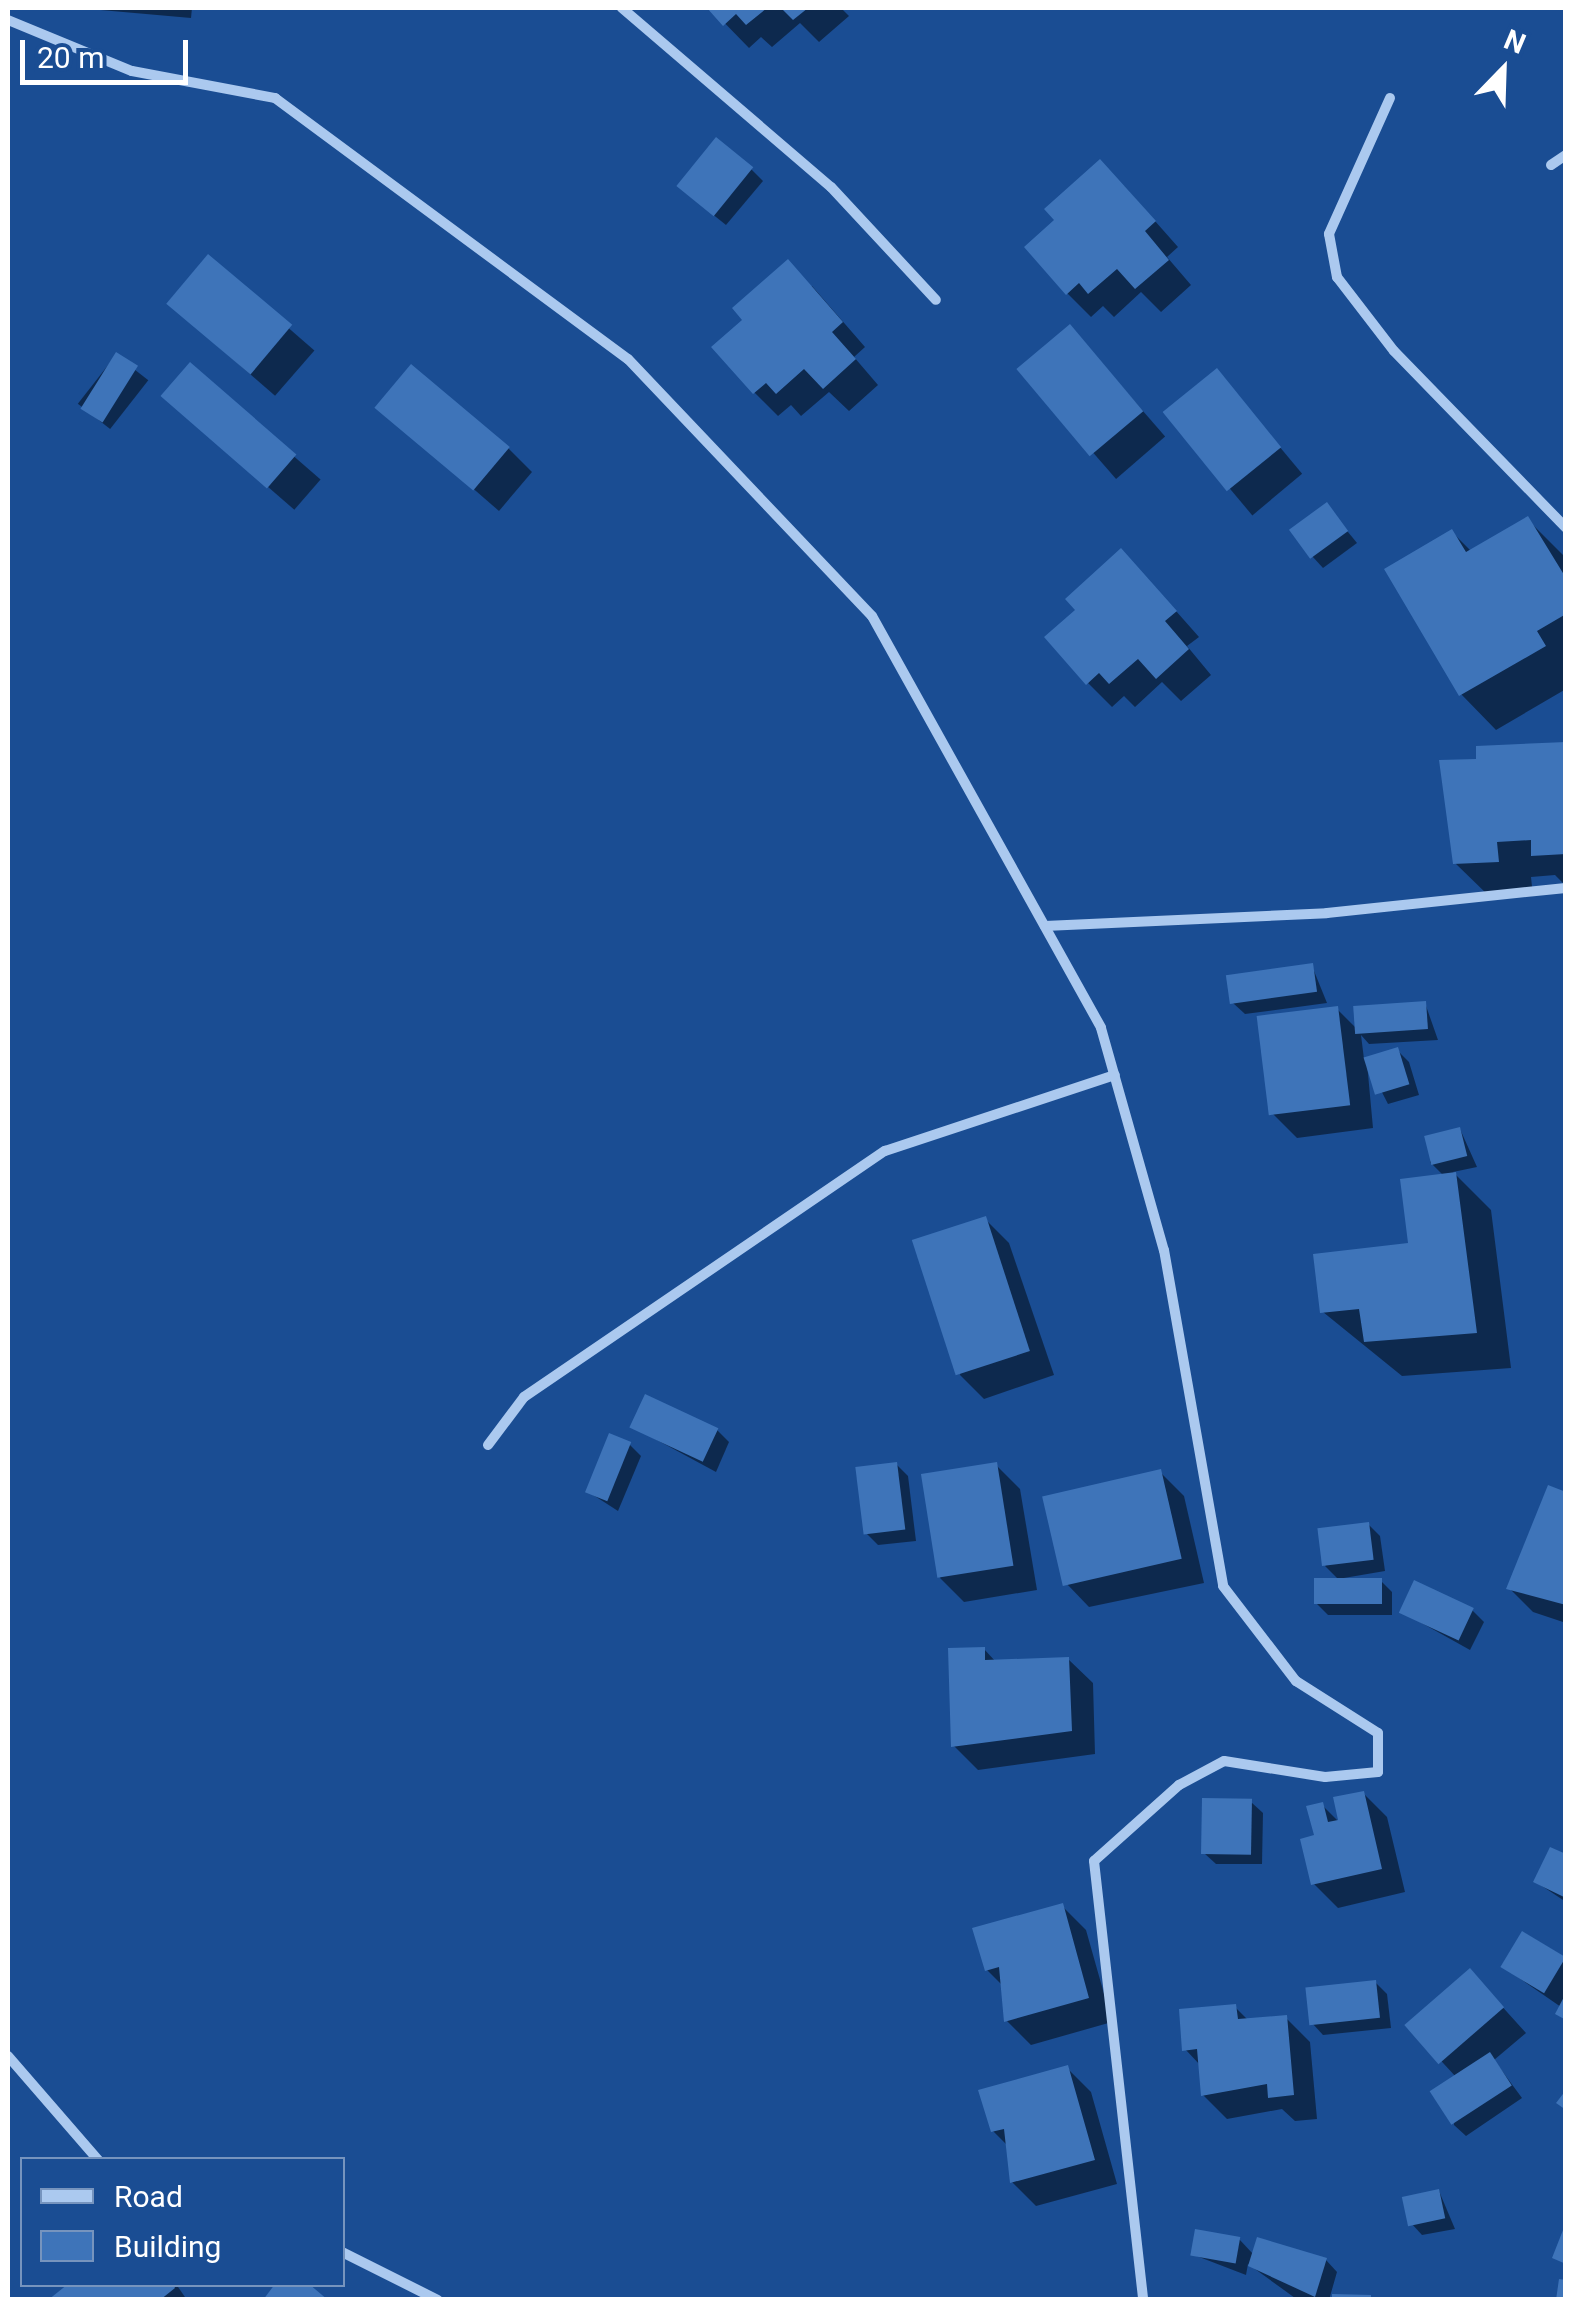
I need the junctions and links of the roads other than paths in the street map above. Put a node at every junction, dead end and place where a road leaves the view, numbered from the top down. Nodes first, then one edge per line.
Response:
1 (622, 8) edge
2 (8, 20) edge
3 (1390, 98) dead end
4 (1566, 155) edge
5 (1551, 165) dead end
6 (936, 300) dead end
7 (1566, 528) edge
8 (1566, 888) edge
9 (1045, 926) junction
10 (1114, 1075) junction
11 (488, 1445) dead end
12 (8, 2056) edge
13 (95, 2157) edge
14 (345, 2254) edge
15 (438, 2300) edge
16 (1142, 2300) edge

1 - 6 street
2 - 9 street
3 - 7 street
4 - 5 street
8 - 9 street
9 - 10 street
10 - 11 street
10 - 16 street
12 - 13 street
14 - 15 street

